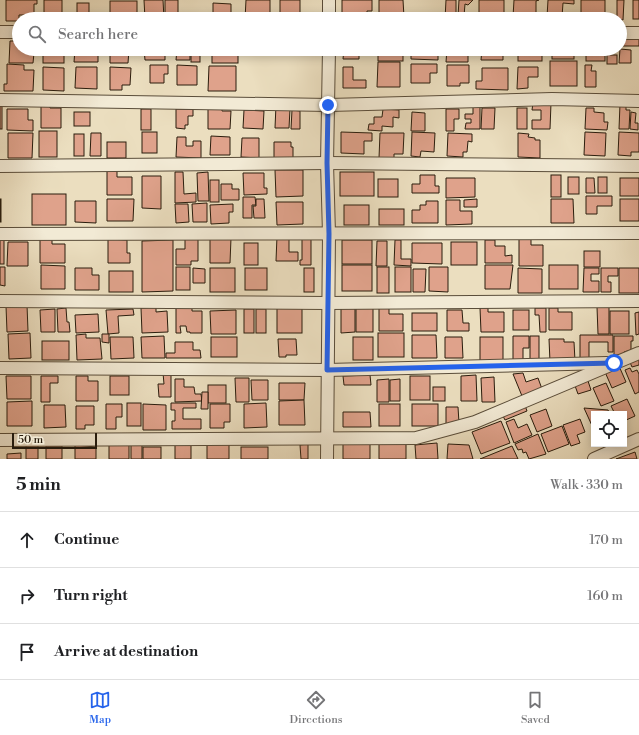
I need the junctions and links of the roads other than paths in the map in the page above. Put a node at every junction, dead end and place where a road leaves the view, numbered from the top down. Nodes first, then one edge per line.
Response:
1 (329, 0) edge
2 (329, 12) edge
3 (0, 32) edge
4 (12, 32) edge
5 (627, 33) edge
6 (639, 33) edge
7 (329, 56) edge
8 (0, 100) edge
9 (639, 101) edge
10 (328, 105) junction
11 (327, 163) junction
12 (0, 166) edge
13 (639, 166) edge
14 (639, 233) edge
15 (0, 234) edge
16 (329, 234) junction
17 (0, 301) edge
18 (639, 301) edge
19 (327, 303) junction
20 (639, 353) edge
21 (614, 363) junction
22 (0, 368) edge
23 (327, 370) junction
24 (326, 439) junction
25 (639, 439) edge
26 (0, 440) edge
27 (326, 459) edge
28 (594, 459) edge

1 - 2 street
3 - 4 street
5 - 6 street
7 - 10 street
8 - 10 street
9 - 10 street
10 - 11 street
11 - 12 street
11 - 13 street
11 - 16 street
14 - 16 street
15 - 16 street
16 - 19 street
17 - 19 street
18 - 19 street
19 - 23 street
20 - 21 street
21 - 23 street
21 - 24 street
22 - 23 street
23 - 24 street
24 - 26 street
24 - 27 street
25 - 28 street

